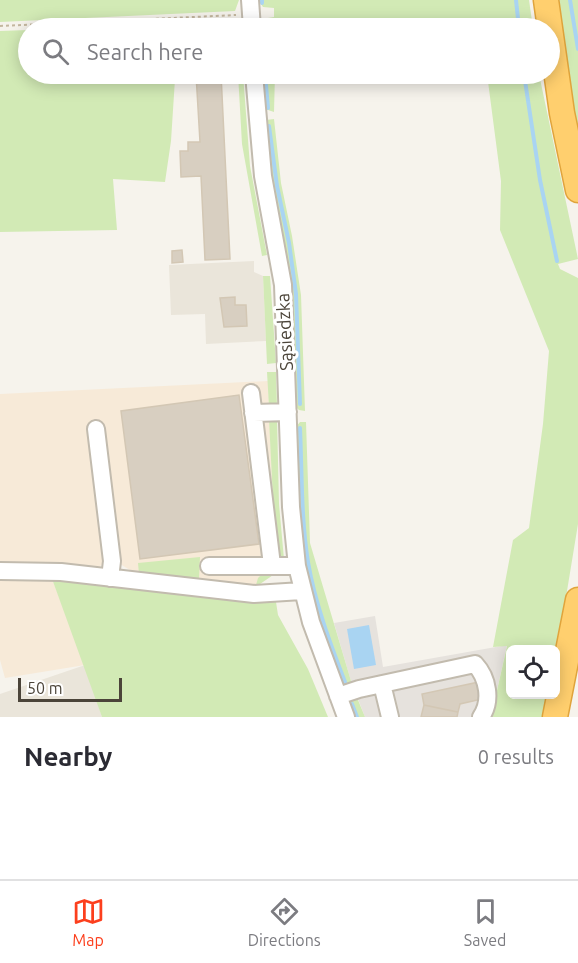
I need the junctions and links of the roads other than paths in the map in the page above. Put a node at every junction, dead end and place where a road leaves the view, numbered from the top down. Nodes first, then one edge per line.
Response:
1 (546, 0) edge
2 (549, 18) edge
3 (255, 84) edge
4 (558, 84) edge
5 (578, 190) edge
6 (251, 393) dead end
7 (288, 412) junction
8 (253, 413) junction
9 (96, 429) dead end
10 (272, 565) junction
11 (209, 566) dead end
12 (297, 566) junction
13 (0, 571) edge
14 (110, 578) junction
15 (302, 591) junction
16 (578, 600) edge
17 (382, 684) junction
18 (338, 696) junction
19 (346, 717) edge
20 (390, 717) edge
21 (481, 717) edge
22 (555, 717) edge

1 - 2 highway
3 - 7 street, Sąsiedzka
4 - 5 highway
6 - 8 street
7 - 8 street
7 - 12 street, Sąsiedzka
8 - 10 street
9 - 14 street
10 - 11 street
10 - 12 street
12 - 15 street, Sąsiedzka
13 - 14 street
14 - 15 street
15 - 18 street, Sąsiedzka
16 - 22 highway
17 - 18 street
17 - 20 street
17 - 21 street
18 - 19 street, Sąsiedzka

